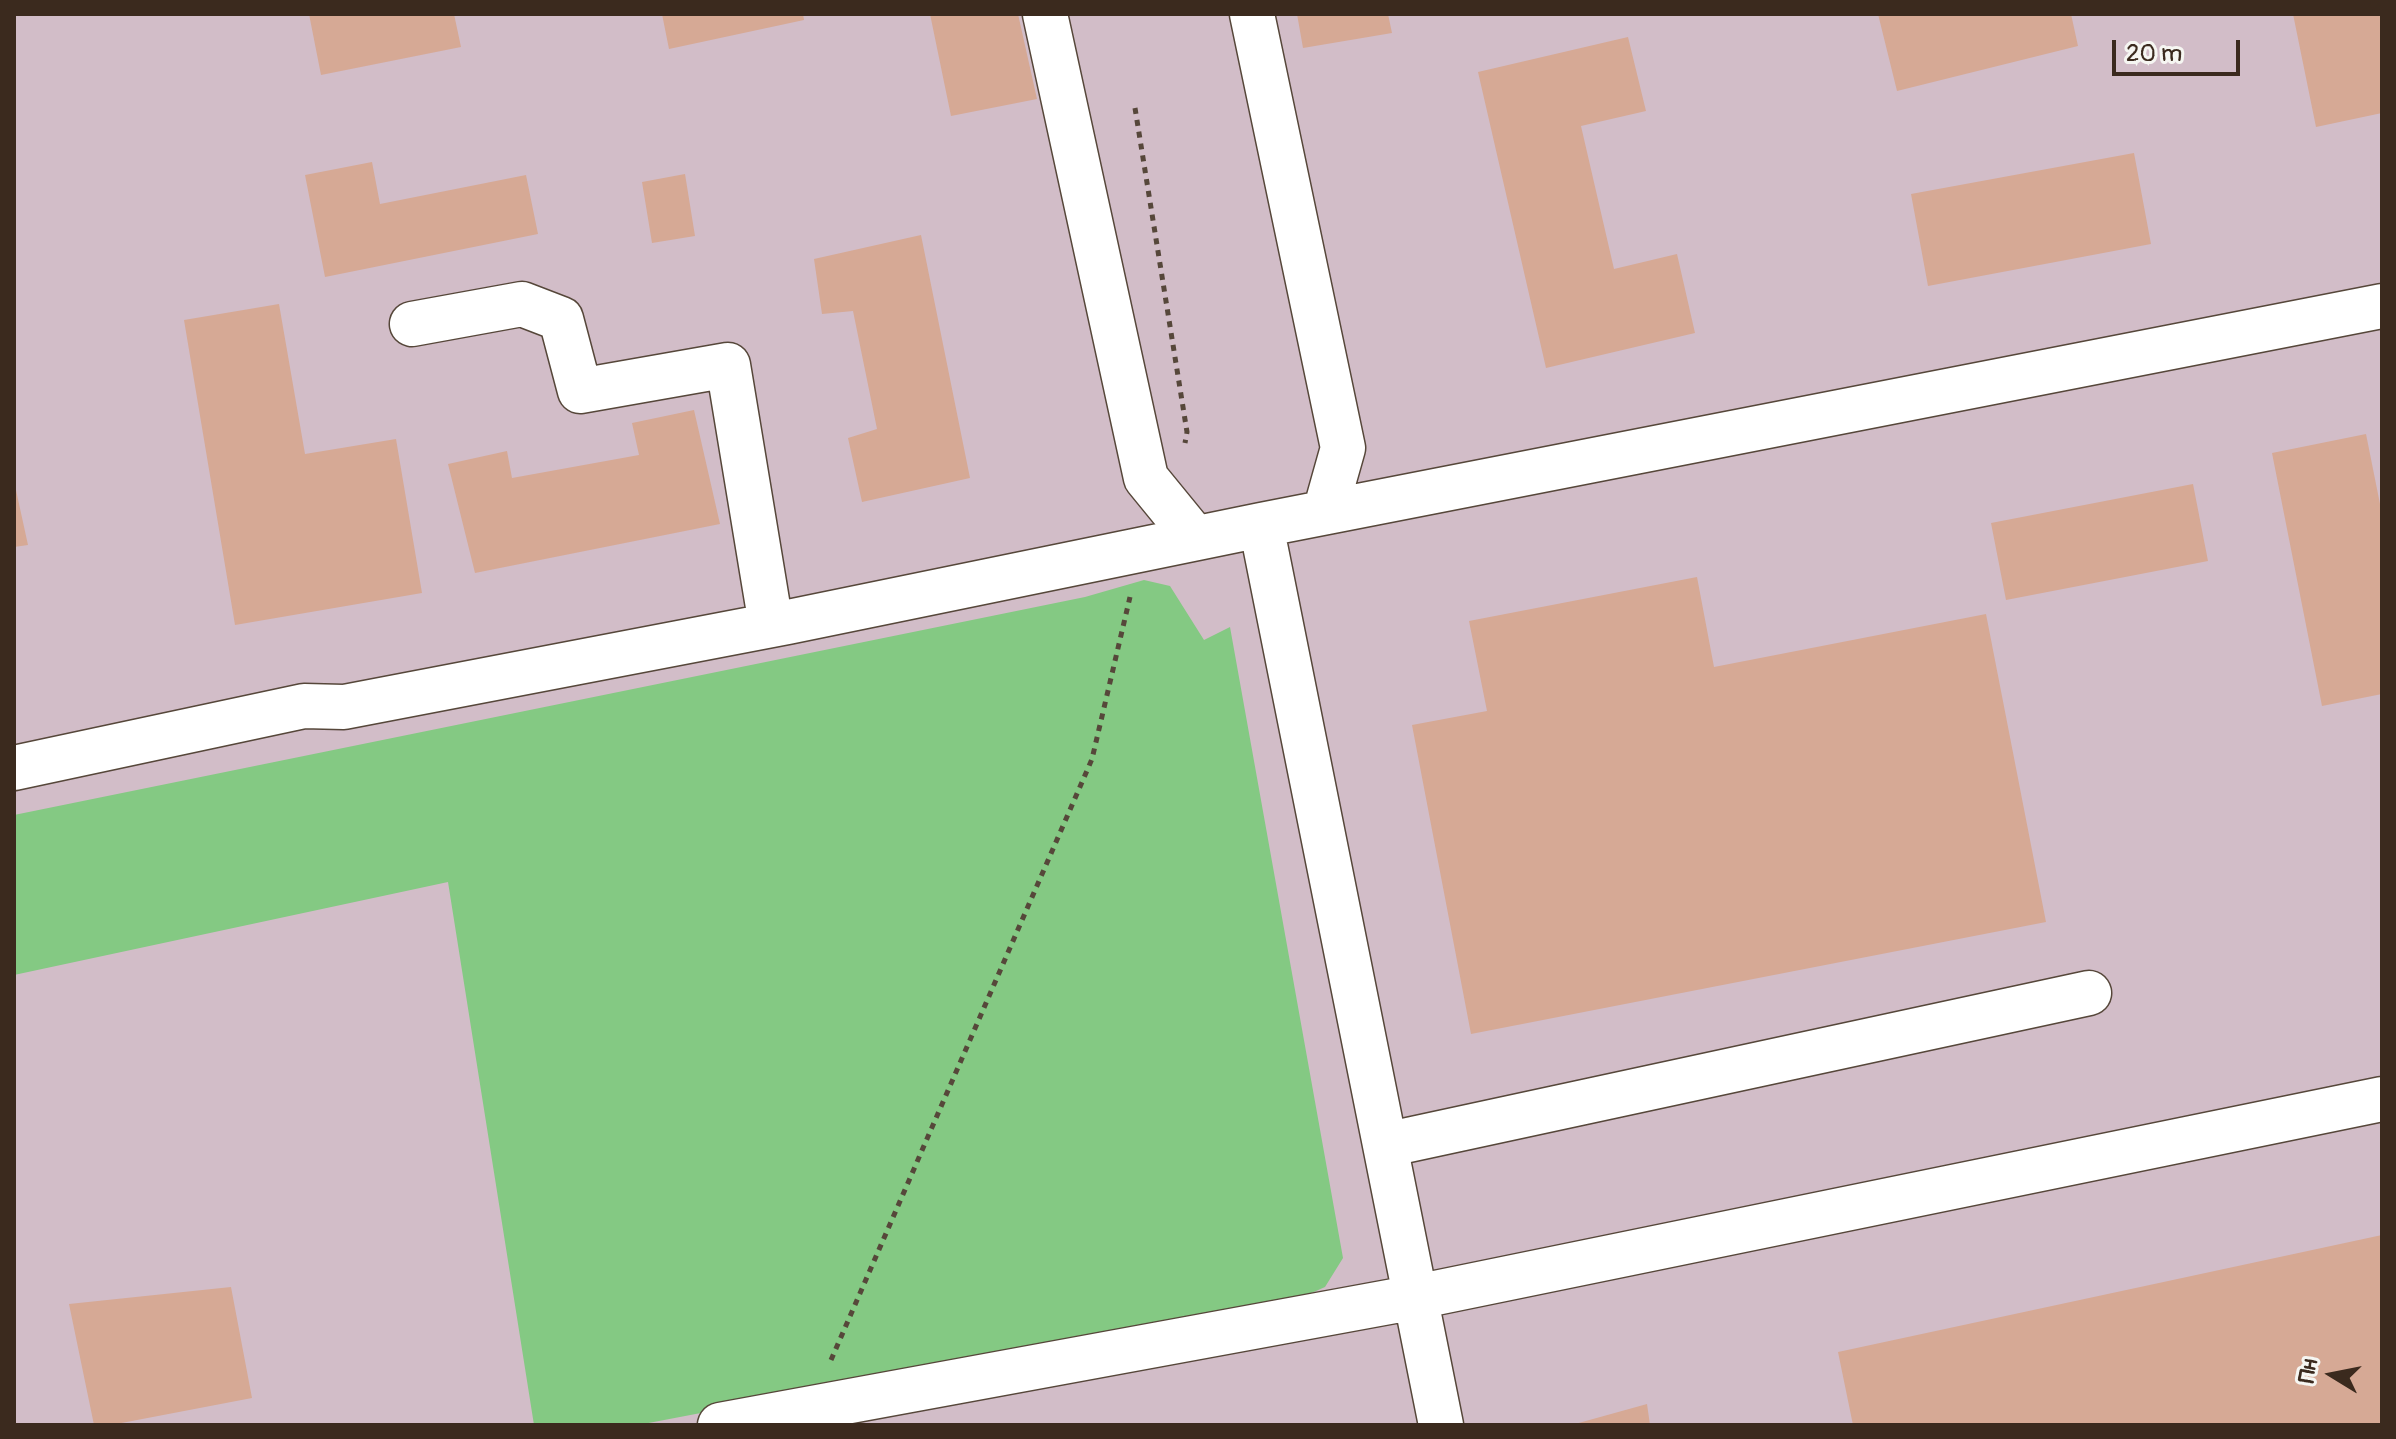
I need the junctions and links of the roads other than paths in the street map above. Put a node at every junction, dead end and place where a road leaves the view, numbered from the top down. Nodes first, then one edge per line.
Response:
1 (1045, 14) edge
2 (1252, 14) edge
3 (2382, 306) edge
4 (412, 324) dead end
5 (1325, 512) junction
6 (1182, 523) junction
7 (1261, 525) junction
8 (771, 625) junction
9 (14, 768) edge
10 (2089, 993) dead end
11 (2382, 1099) edge
12 (1385, 1145) junction
13 (1416, 1297) junction
14 (720, 1425) edge
15 (1441, 1425) edge

1 - 6 lane
2 - 5 lane
3 - 5 lane
4 - 8 lane
5 - 7 lane
6 - 7 lane
6 - 8 lane
7 - 12 lane
8 - 9 lane
10 - 12 lane
11 - 13 lane
12 - 13 lane
13 - 14 lane
13 - 15 lane

